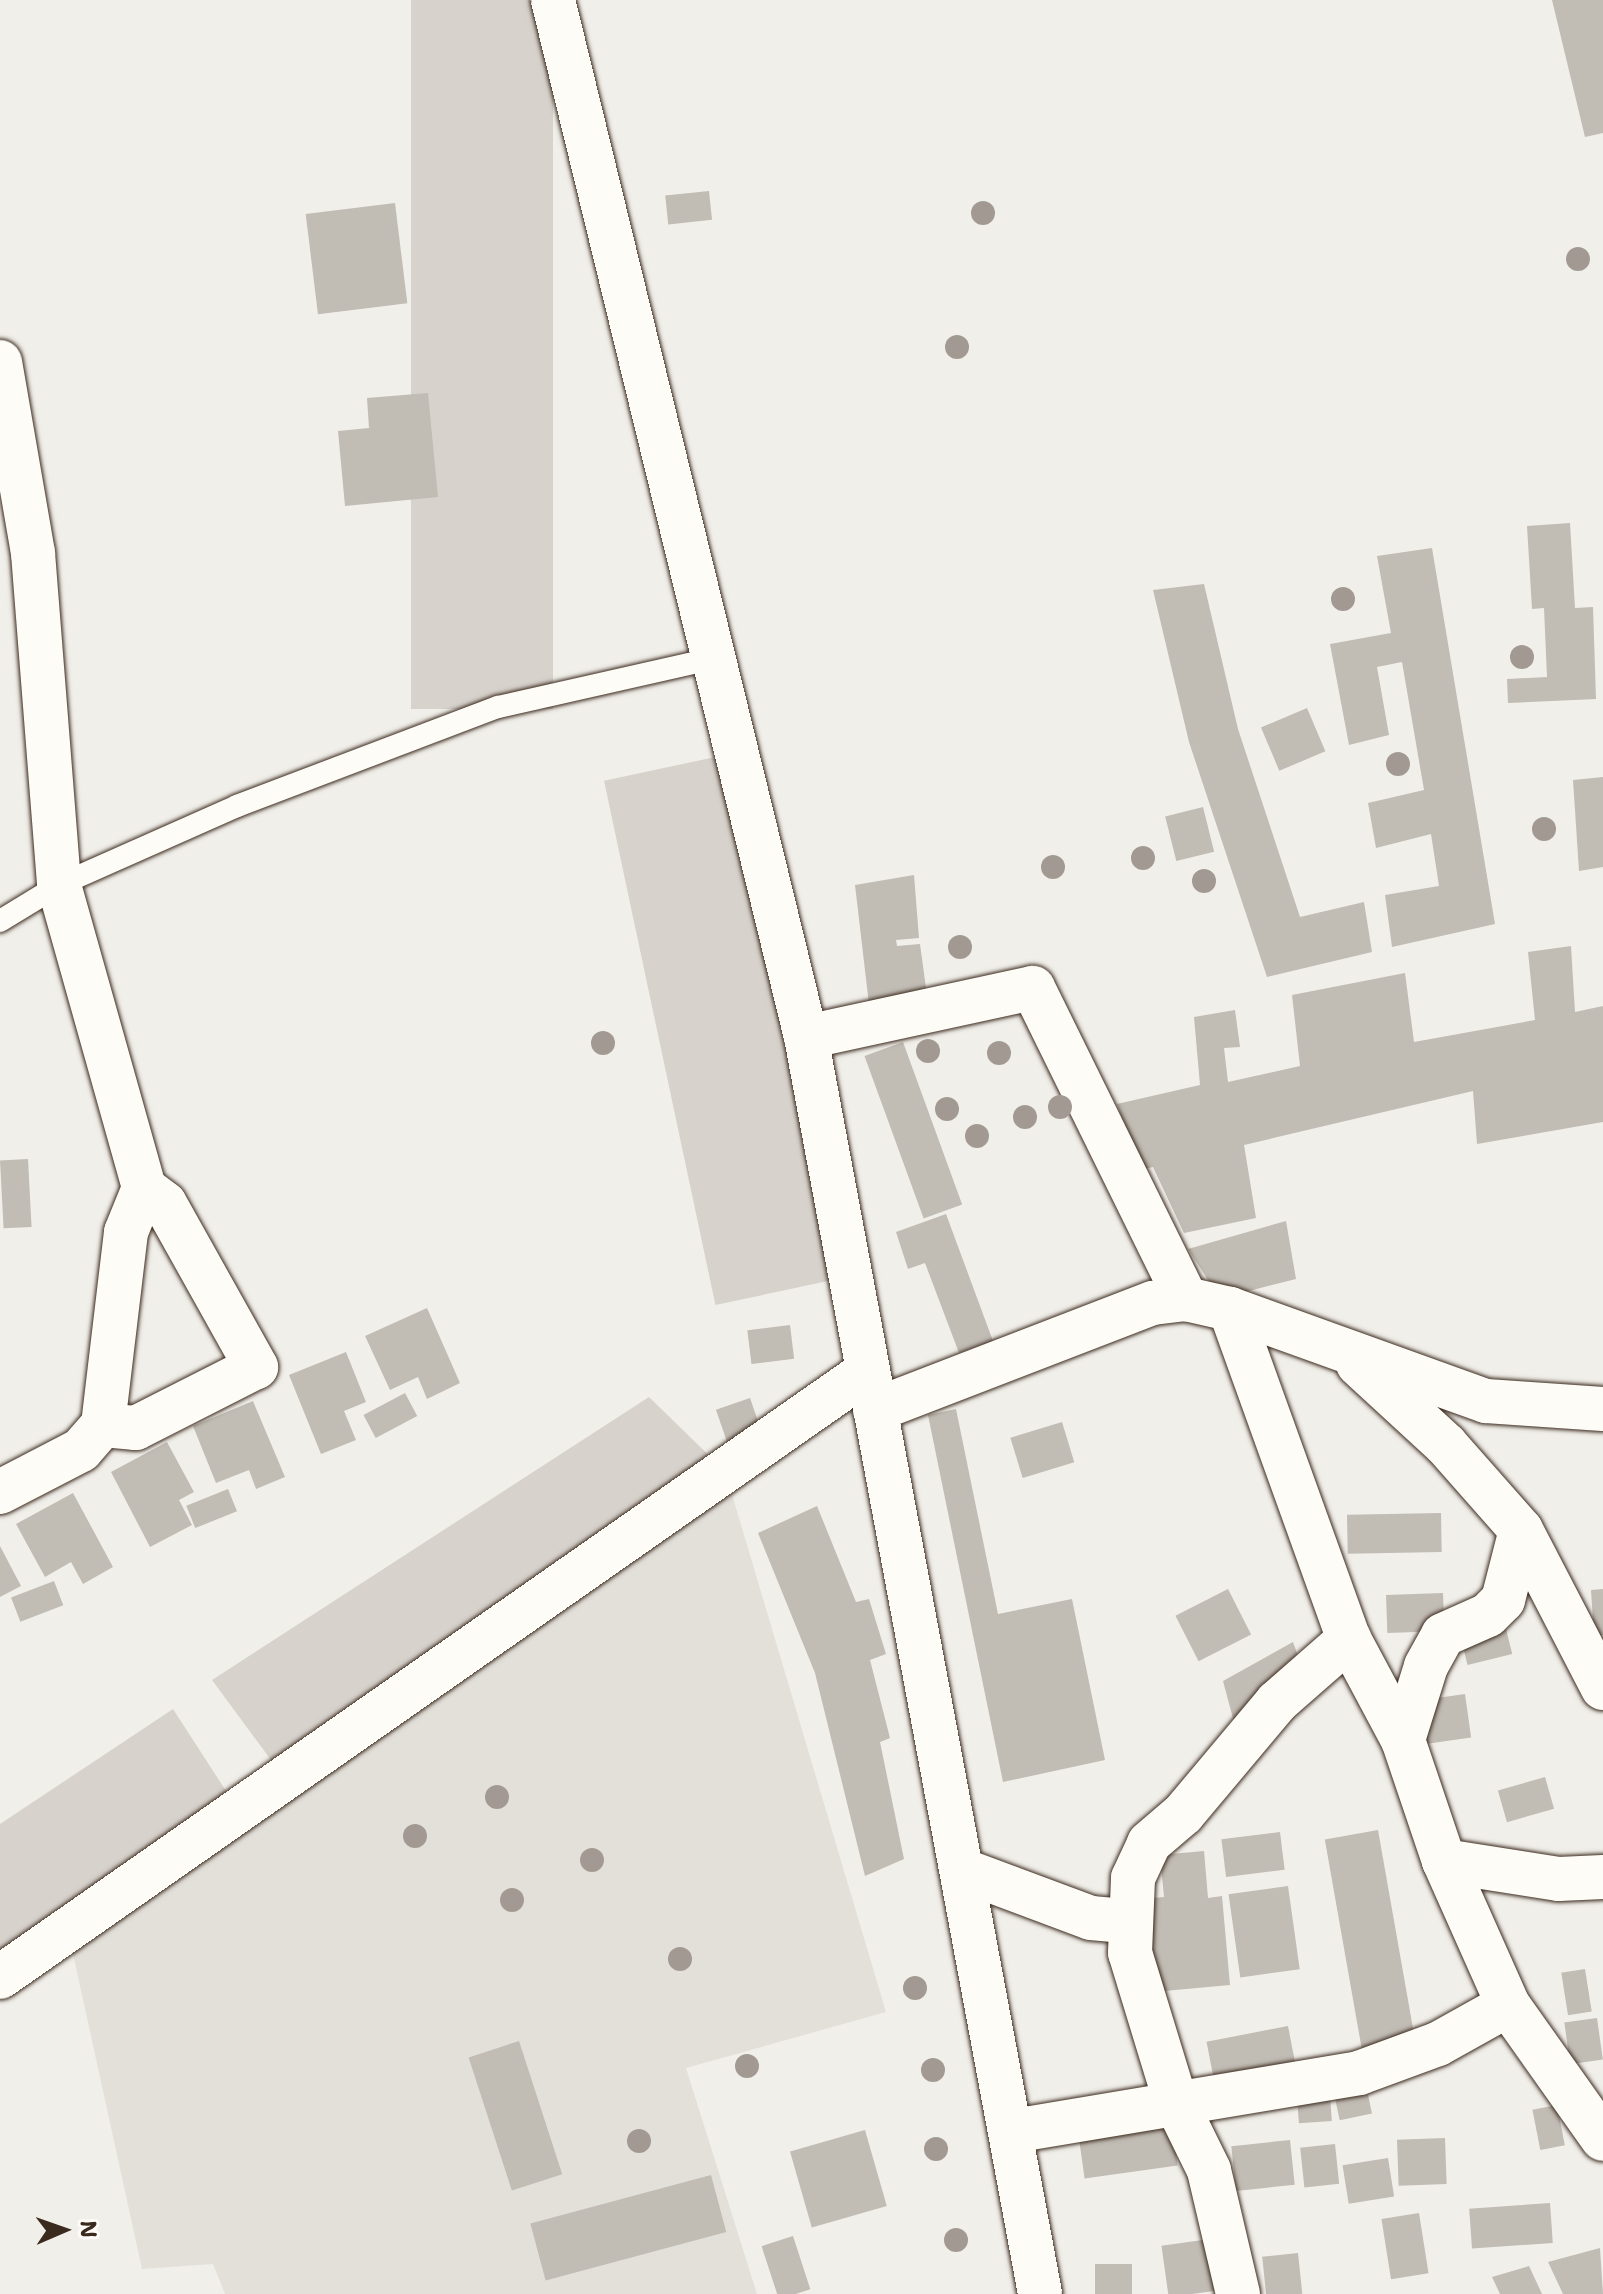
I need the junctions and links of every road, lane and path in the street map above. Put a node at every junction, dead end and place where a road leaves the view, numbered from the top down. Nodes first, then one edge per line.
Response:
1 (553, 0) edge
2 (0, 362) edge
3 (716, 658) junction
4 (59, 885) junction
5 (0, 921) edge
6 (806, 1037) junction
7 (144, 1188) junction
8 (1186, 1299) junction
9 (1230, 1309) junction
10 (1347, 1355) junction
11 (870, 1392) junction
12 (1603, 1409) edge
13 (103, 1425) junction
14 (0, 1492) edge
15 (1521, 1530) junction
16 (1349, 1639) junction
17 (1603, 1688) edge
18 (1403, 1740) junction
19 (1444, 1861) junction
20 (965, 1871) junction
21 (1603, 1877) edge
22 (1128, 1921) junction
23 (0, 1977) edge
24 (1508, 2005) junction
25 (1176, 2103) junction
26 (1013, 2131) junction
27 (1602, 2137) edge
28 (1040, 2294) edge
29 (1238, 2294) edge

1 - 3 street
2 - 4 street
3 - 4 lane
3 - 6 street
4 - 5 lane
4 - 7 street
6 - 8 street
6 - 11 street
7 - 13 street
7 - 13 street
8 - 9 street
8 - 11 street
9 - 10 street
9 - 16 street
10 - 12 street
10 - 15 street
11 - 20 street
11 - 23 street
13 - 14 street
15 - 17 street
15 - 18 street
16 - 18 street
16 - 22 street
18 - 19 street
19 - 21 street
19 - 24 street
20 - 22 street
20 - 26 street
22 - 25 street
24 - 25 street
24 - 27 street
25 - 26 street
25 - 29 street
26 - 28 street

